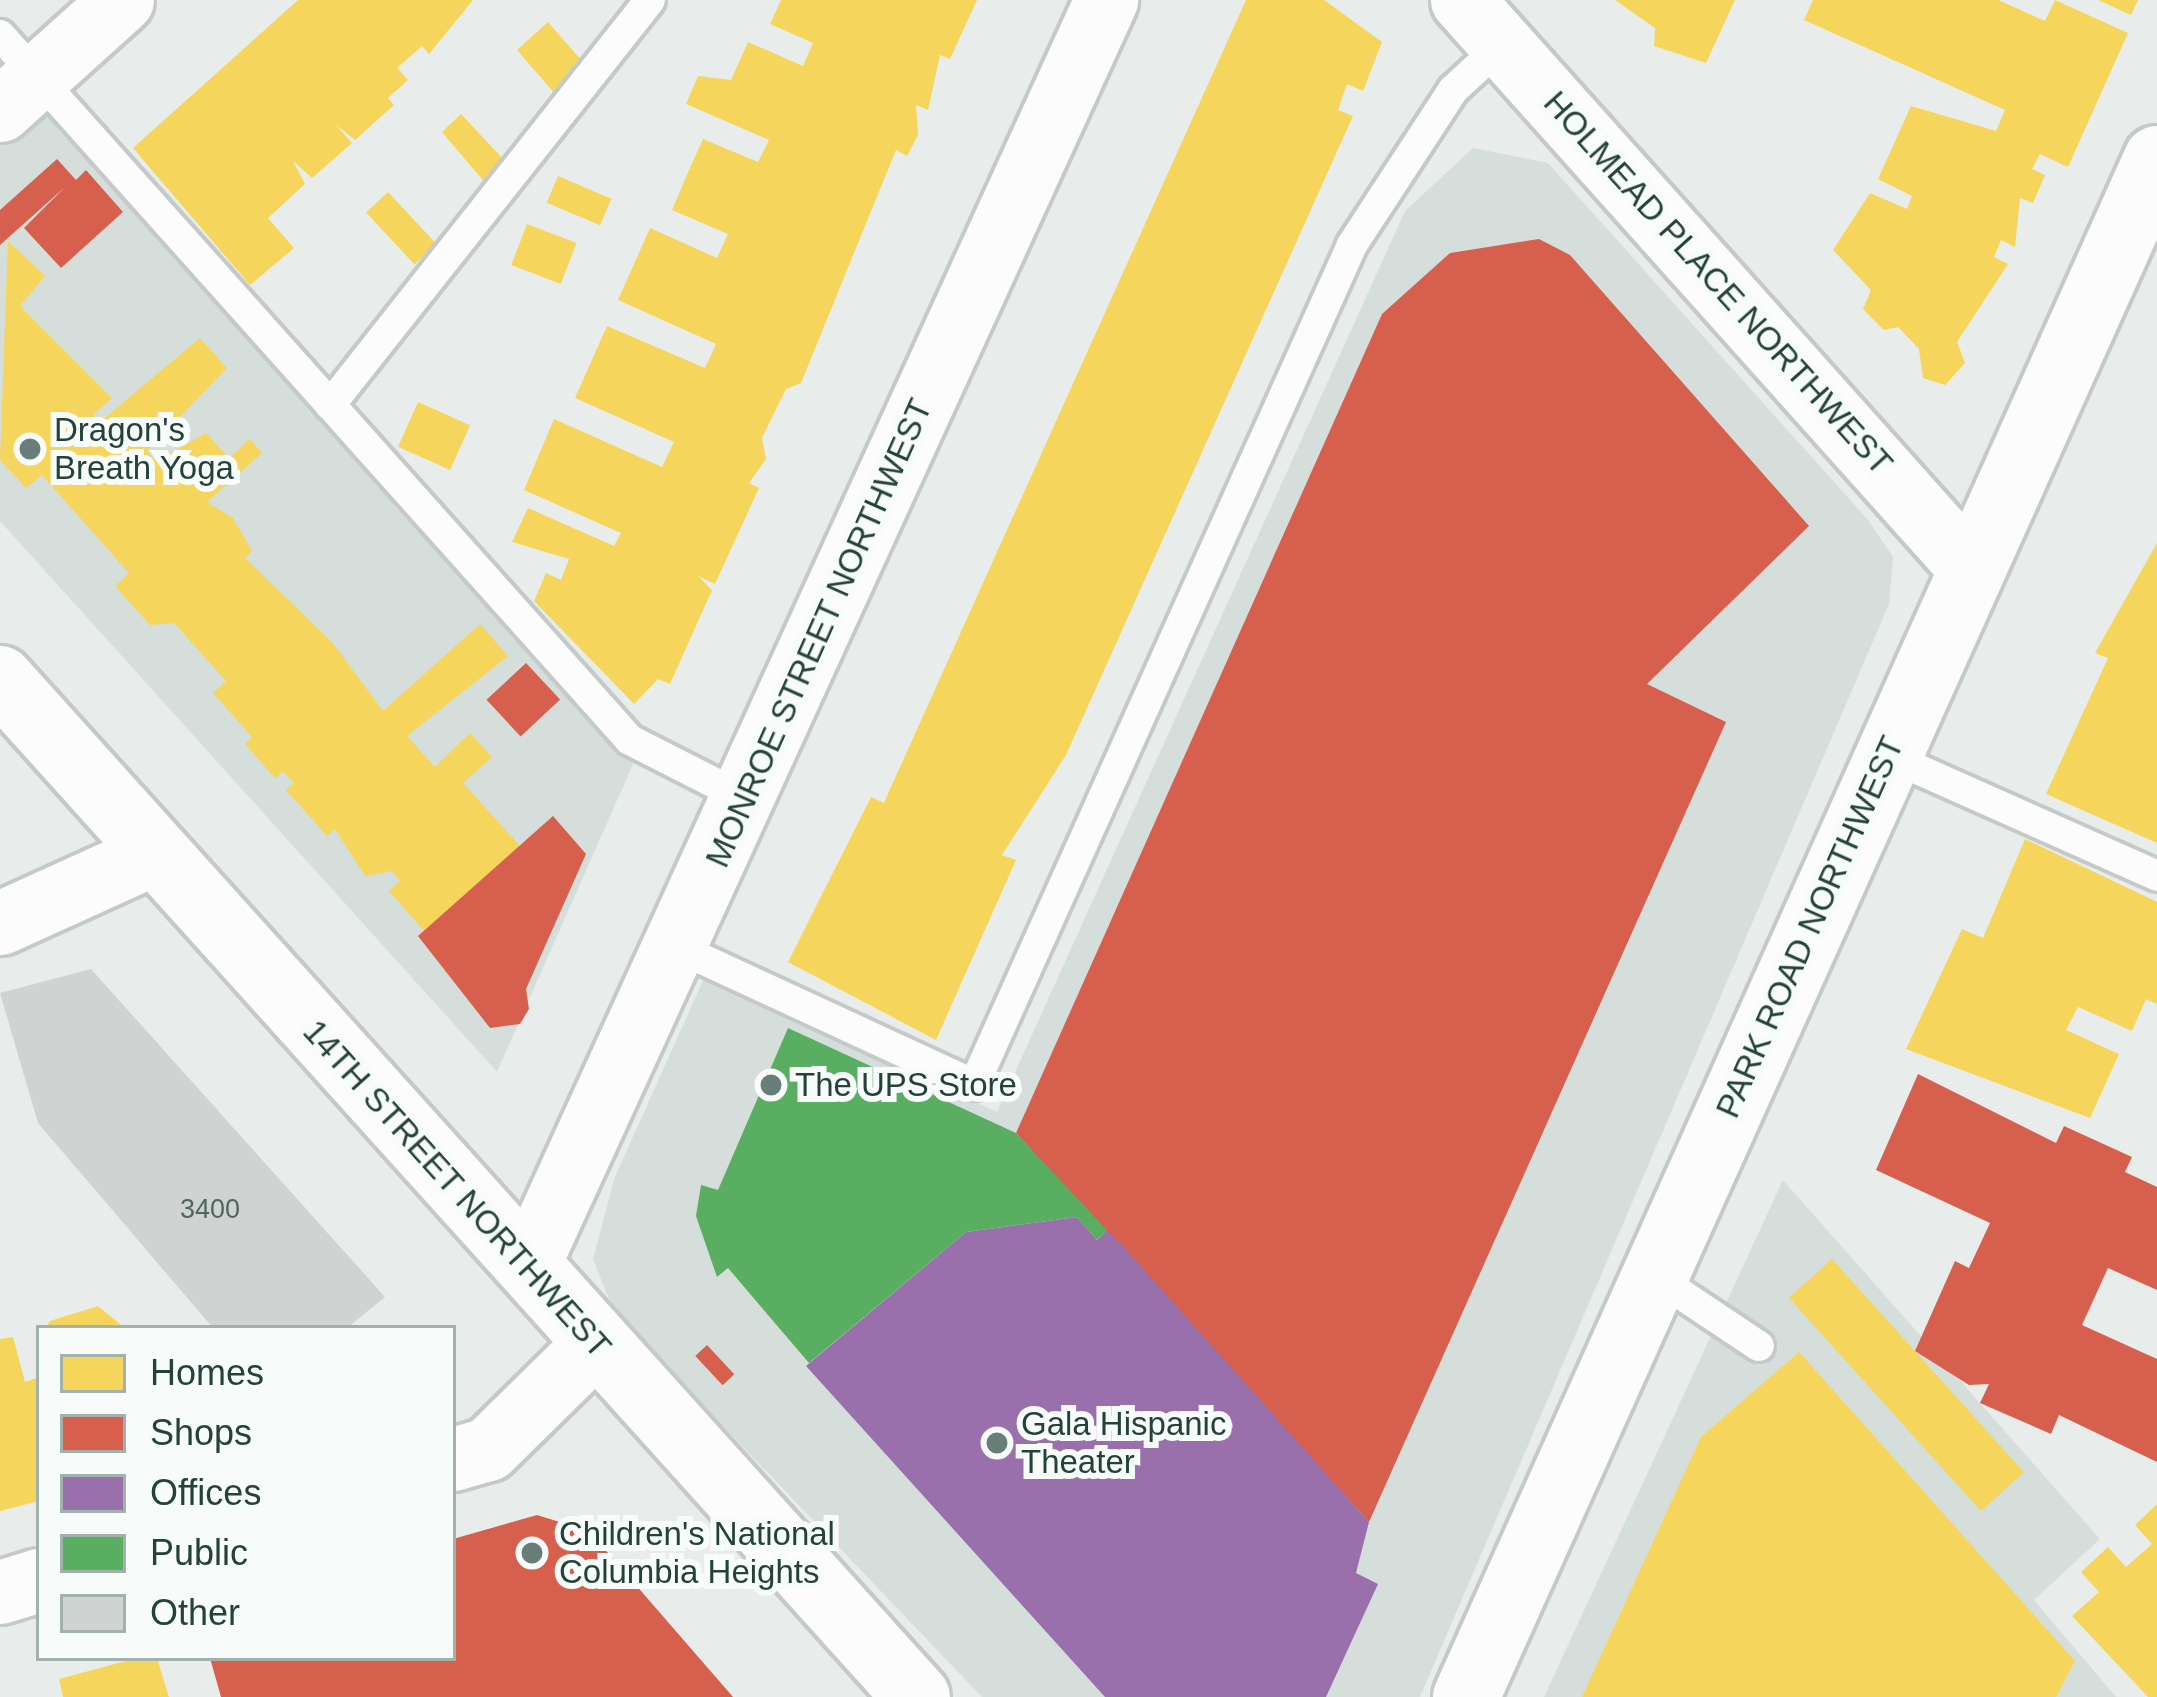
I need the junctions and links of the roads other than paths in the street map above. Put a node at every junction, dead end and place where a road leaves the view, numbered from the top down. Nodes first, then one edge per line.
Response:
1 (122, 0) edge
2 (650, 0) edge
3 (1106, 0) edge
4 (1482, 22) edge
5 (12, 74) edge
6 (2157, 159) edge
7 (330, 406) junction
8 (1971, 569) junction
9 (0, 679) edge
10 (1888, 756) junction
11 (744, 798) junction
12 (152, 854) junction
13 (2157, 876) edge
14 (0, 923) edge
15 (676, 947) junction
16 (528, 1265) junction
17 (1654, 1276) junction
18 (597, 1342) junction
19 (1760, 1346) dead end
20 (456, 1458) edge
21 (36, 1581) edge
22 (0, 1592) edge
23 (917, 1697) edge
24 (1466, 1697) edge

1 - 5 street
2 - 7 lane
3 - 11 street, MONROE STREET NORTHWEST
4 - 8 street, HOLMEAD PLACE NORTHWEST
4 - 15 lane
5 - 7 lane
6 - 8 street, PARK ROAD NORTHWEST
7 - 11 lane
8 - 10 street, PARK ROAD NORTHWEST
9 - 12 street, 14TH STREET NORTHWEST
10 - 13 lane
10 - 17 street, PARK ROAD NORTHWEST
11 - 15 street, MONROE STREET NORTHWEST
12 - 14 street
12 - 16 street, 14TH STREET NORTHWEST
15 - 16 street, MONROE STREET NORTHWEST
16 - 18 street, 14TH STREET NORTHWEST
17 - 19 lane
17 - 24 street, PARK ROAD NORTHWEST
18 - 20 street
18 - 23 street, 14TH STREET NORTHWEST
21 - 22 street

